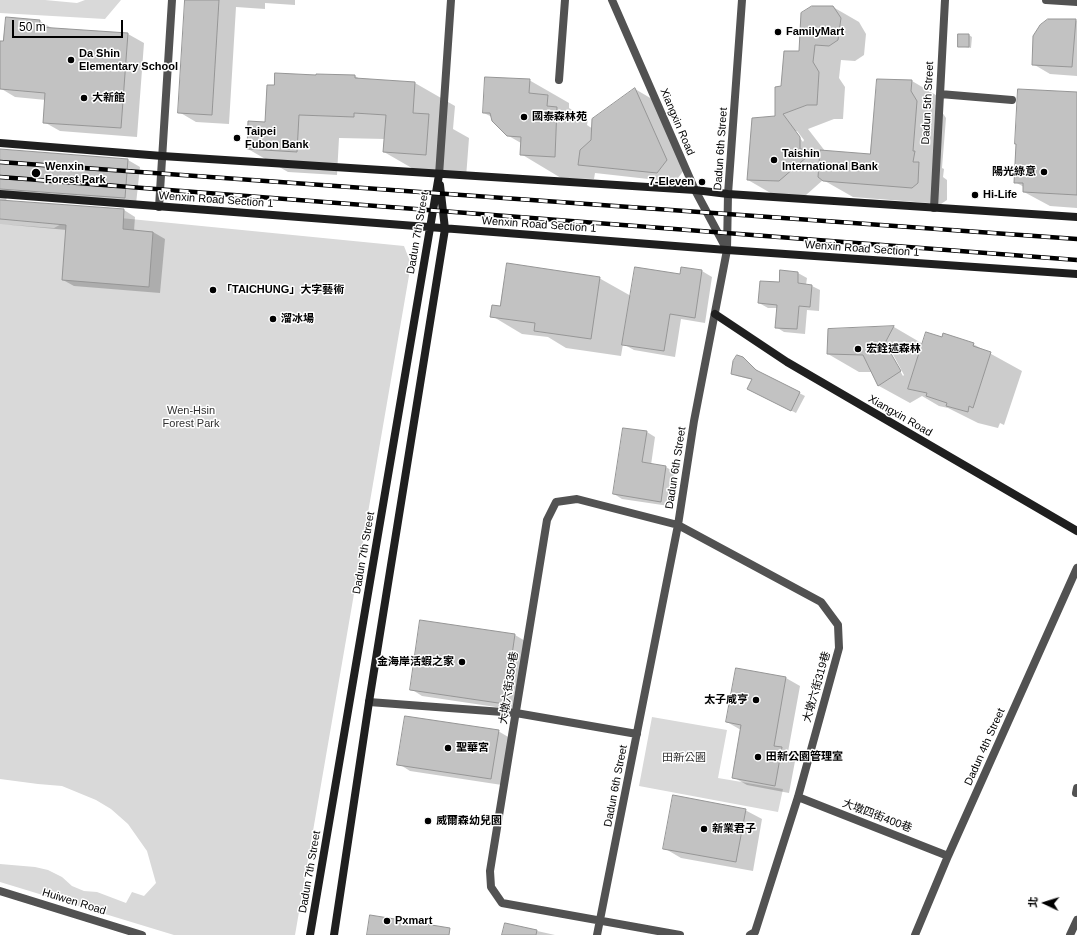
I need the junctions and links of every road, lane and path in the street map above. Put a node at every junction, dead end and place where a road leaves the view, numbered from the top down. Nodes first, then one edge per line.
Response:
1 (172, 0) edge
2 (451, 0) edge
3 (565, 0) edge
4 (612, 0) edge
5 (742, 0) edge
6 (945, 0) edge
7 (1046, 0) edge
8 (1077, 2) edge
9 (559, 80) dead end
10 (940, 94) junction
11 (1012, 100) dead end
12 (0, 143) edge
13 (162, 156) junction
14 (439, 175) junction
15 (694, 190) junction
16 (0, 194) edge
17 (728, 194) junction
18 (159, 207) junction
19 (934, 208) junction
20 (1077, 217) edge
21 (430, 228) junction
22 (445, 229) junction
23 (727, 250) junction
24 (1077, 274) edge
25 (715, 314) junction
26 (678, 525) junction
27 (1077, 531) edge
28 (1077, 568) edge
29 (369, 702) junction
30 (516, 713) junction
31 (637, 734) junction
32 (798, 796) junction
33 (948, 856) junction
34 (0, 890) edge
35 (601, 920) junction
36 (1077, 920) edge
37 (139, 935) edge
38 (310, 935) edge
39 (334, 935) edge
40 (597, 935) edge
41 (680, 935) edge
42 (750, 935) edge
43 (915, 935) edge
44 (1070, 935) edge

1 - 13 street
2 - 14 street, Dadun 7th Street
3 - 9 street
4 - 15 street, Xiangxin Road
5 - 17 street, Dadun 6th Street
6 - 10 street, Dadun 5th Street
7 - 8 street
10 - 11 street
10 - 19 street, Dadun 5th Street
12 - 13 main road
13 - 14 main road
13 - 18 street
14 - 15 main road
14 - 21 main road, Dadun 7th Street
14 - 22 main road, Dadun 7th Street
15 - 17 main road
15 - 23 street, Xiangxin Road
16 - 18 main road, Wenxin Road Section 1
17 - 19 main road
17 - 23 street, Dadun 6th Street
18 - 21 main road, Wenxin Road Section 1
19 - 20 main road
21 - 22 main road, Wenxin Road Section 1
21 - 38 main road, Dadun 7th Street
22 - 23 main road, Wenxin Road Section 1
22 - 29 main road, Dadun 7th Street
23 - 24 main road, Wenxin Road Section 1
23 - 25 street, Dadun 6th Street
25 - 26 street, Dadun 6th Street
25 - 27 main road, Xiangxin Road
26 - 30 street, 大墩六街350巷
26 - 31 street, Dadun 6th Street
26 - 32 street, 大墩六街319巷
28 - 33 street, Dadun 4th Street
29 - 30 street
29 - 39 main road, Dadun 7th Street
30 - 31 street
30 - 35 street, 大墩六街350巷
31 - 35 street, Dadun 6th Street
32 - 33 street, 大墩四街400巷
32 - 42 street, 大墩六街319巷
33 - 43 street, Dadun 4th Street
34 - 37 street, Huiwen Road
35 - 40 street, Dadun 6th Street
35 - 41 street
36 - 44 street

